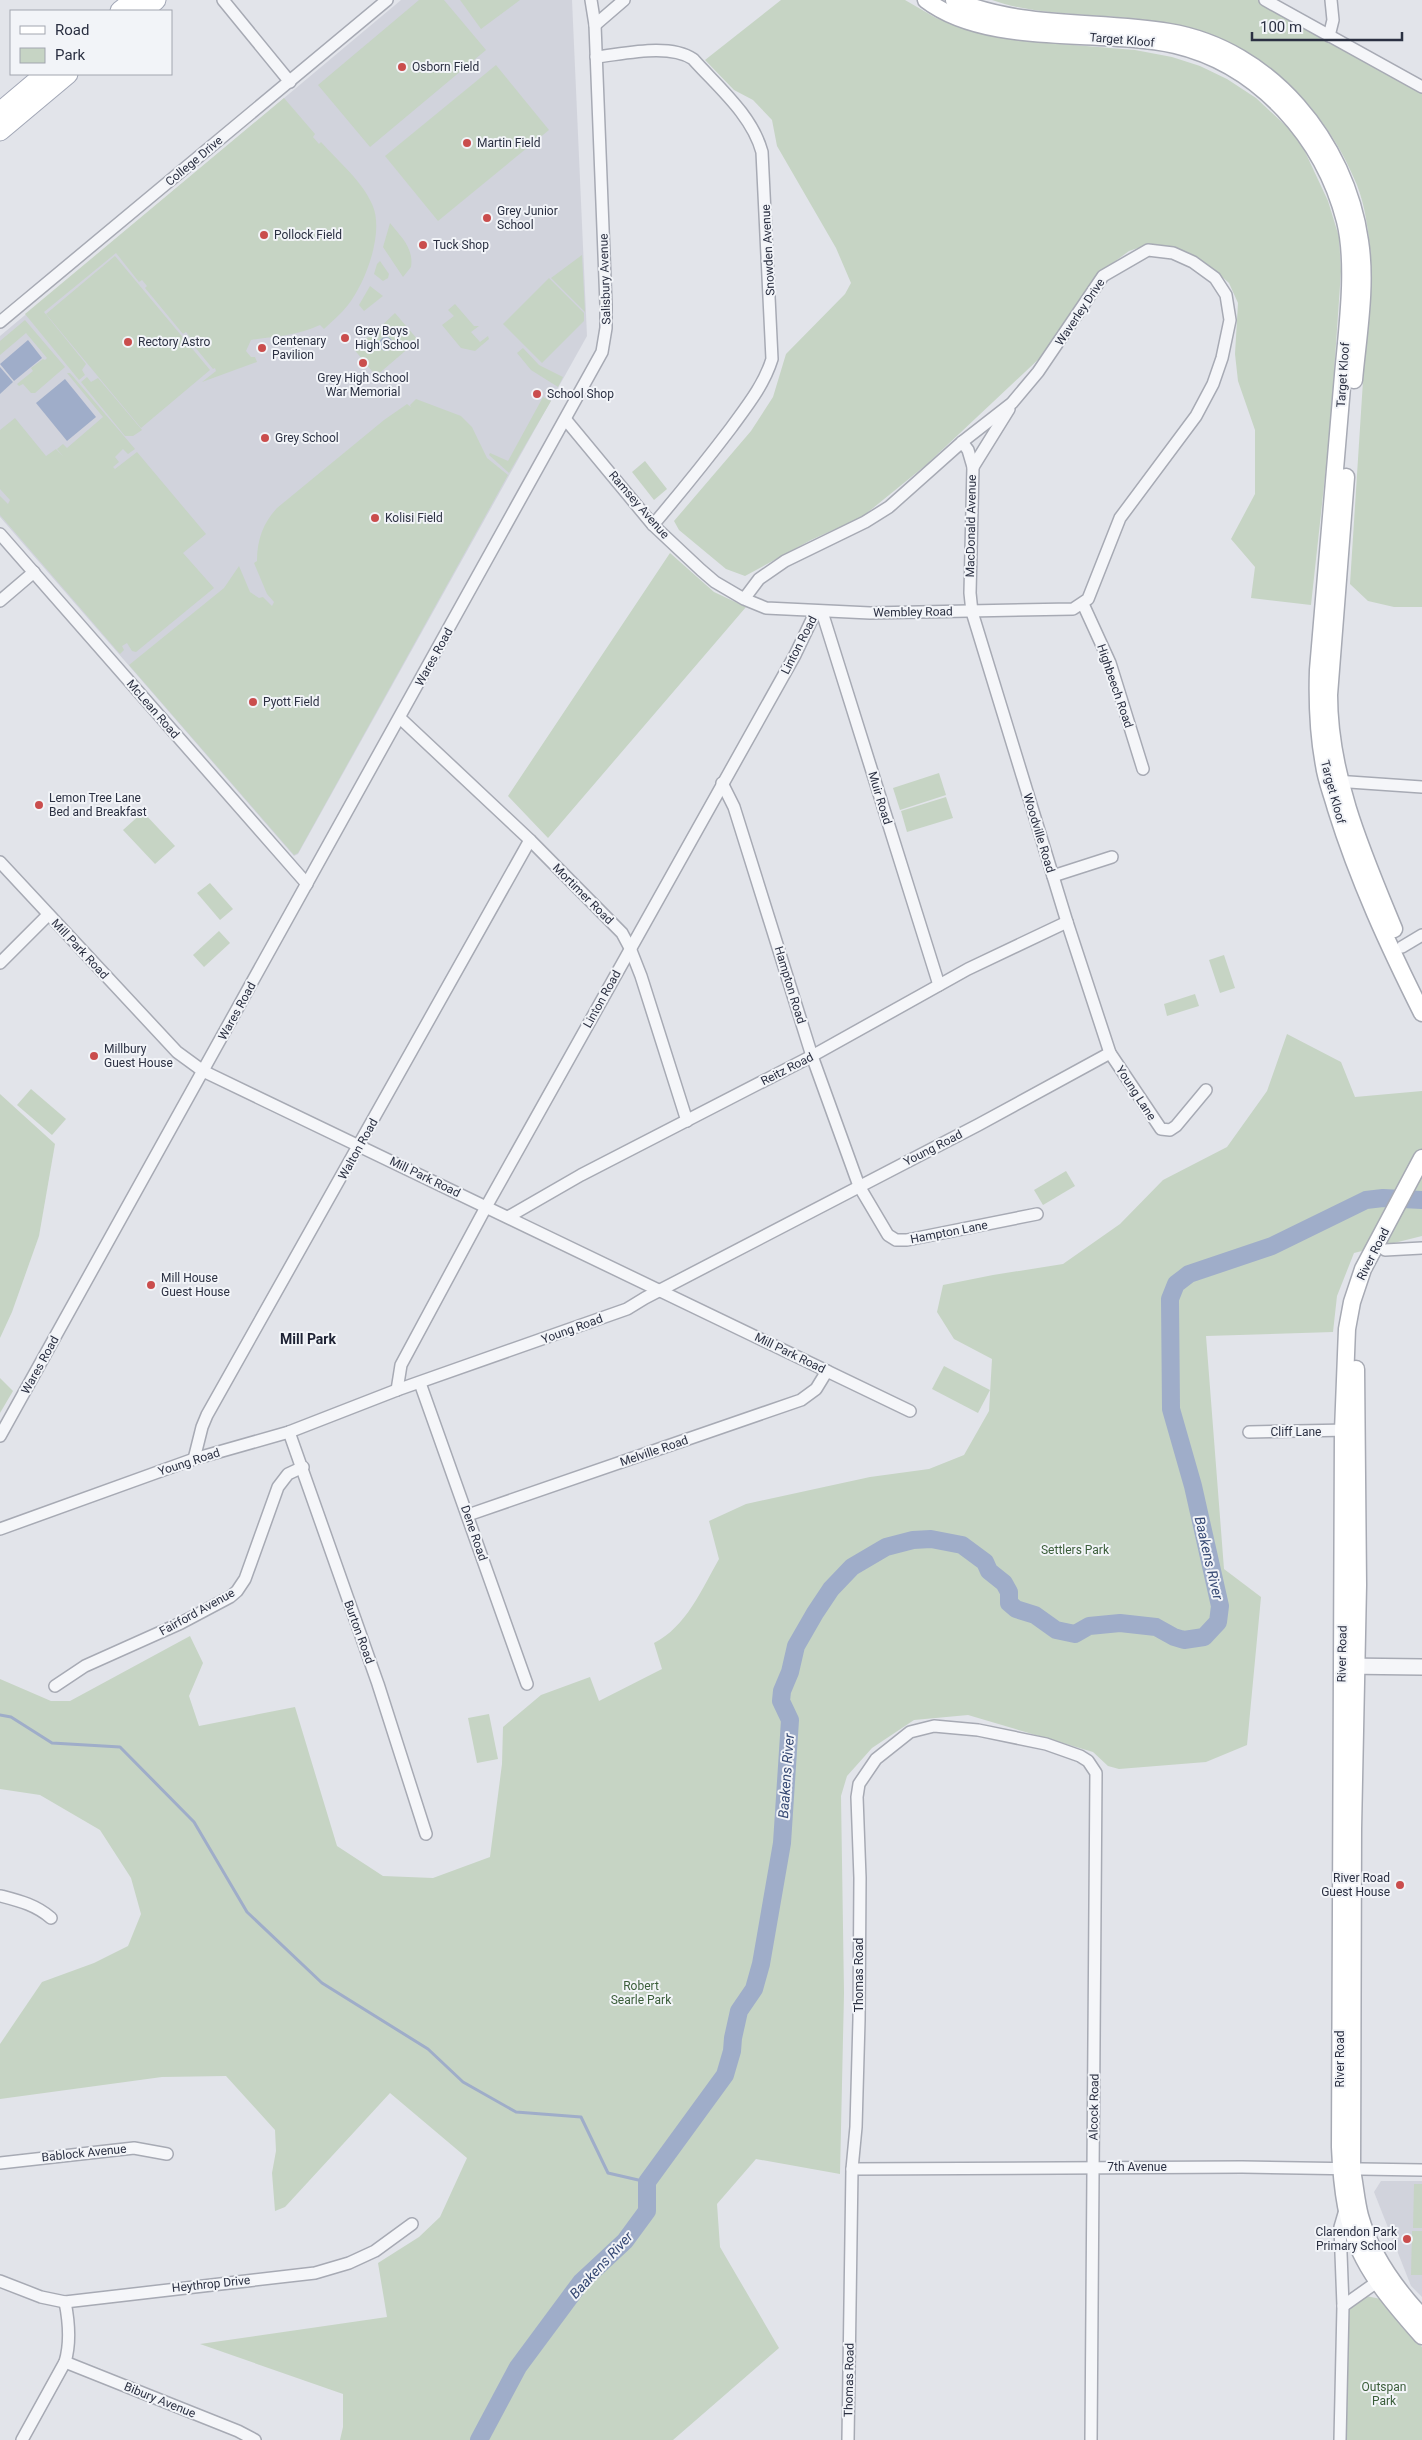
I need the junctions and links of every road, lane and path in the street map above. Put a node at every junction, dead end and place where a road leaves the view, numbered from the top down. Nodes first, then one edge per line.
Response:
1 (134, 0) edge
2 (156, 0) edge
3 (223, 0) edge
4 (387, 0) edge
5 (591, 0) edge
6 (624, 0) edge
7 (954, 0) edge
8 (1265, 0) edge
9 (1331, 0) edge
10 (931, 2) edge
11 (121, 10) edge
12 (144, 10) edge
13 (595, 25) junction
14 (1330, 36) junction
15 (596, 57) junction
16 (44, 75) edge
17 (67, 75) edge
18 (290, 82) junction
19 (1422, 87) edge
20 (0, 112) edge
21 (0, 131) edge
22 (3, 315) edge
23 (1012, 403) junction
24 (566, 420) junction
25 (962, 442) junction
26 (973, 467) junction
27 (653, 525) junction
28 (0, 534) edge
29 (34, 572) junction
30 (473, 585) joint
31 (744, 599) junction
32 (0, 600) edge
33 (1083, 604) junction
34 (819, 612) junction
35 (972, 612) junction
36 (1329, 621) junction
37 (400, 718) junction
38 (1143, 770) dead end
39 (1334, 781) junction
40 (722, 783) junction
41 (1422, 787) edge
42 (530, 840) junction
43 (1112, 857) dead end
44 (0, 862) edge
45 (1053, 876) junction
46 (307, 884) junction
47 (48, 915) junction
48 (1067, 922) junction
49 (1422, 936) edge
50 (1402, 947) junction
51 (630, 948) junction
52 (0, 963) edge
53 (939, 985) junction
54 (1422, 988) edge
55 (1422, 1013) edge
56 (1110, 1053) junction
57 (812, 1056) junction
58 (203, 1071) junction
59 (1206, 1090) dead end
60 (686, 1121) junction
61 (360, 1146) junction
62 (1422, 1158) edge
63 (1422, 1180) edge
64 (859, 1186) junction
65 (486, 1207) junction
66 (1037, 1214) dead end
67 (508, 1217) junction
68 (1383, 1246) junction
69 (1422, 1248) edge
70 (661, 1290) junction
71 (827, 1371) junction
72 (420, 1383) junction
73 (397, 1390) junction
74 (910, 1411) dead end
75 (1349, 1430) junction
76 (289, 1432) junction
77 (1249, 1432) dead end
78 (0, 1436) edge
79 (194, 1459) junction
80 (303, 1467) junction
81 (468, 1515) junction
82 (0, 1530) edge
83 (1349, 1666) junction
84 (1422, 1667) edge
85 (527, 1684) dead end
86 (56, 1686) dead end
87 (1096, 1774) joint
88 (426, 1834) dead end
89 (0, 1897) edge
90 (51, 1918) dead end
91 (167, 2154) dead end
92 (0, 2163) edge
93 (1094, 2167) junction
94 (852, 2169) junction
95 (1346, 2169) junction
96 (1422, 2170) edge
97 (1345, 2210) junction
98 (412, 2224) dead end
99 (1382, 2278) junction
100 (0, 2281) edge
101 (65, 2302) junction
102 (1343, 2306) junction
103 (1422, 2317) edge
104 (1422, 2336) edge
105 (64, 2362) junction
106 (22, 2440) edge
107 (255, 2440) edge
108 (848, 2440) edge
109 (1091, 2440) edge
110 (1340, 2440) edge

1 - 11 main road
2 - 12 main road
3 - 18 street
4 - 18 street, College Drive
5 - 13 street, Salisbury Avenue
6 - 13 street
7 - 36 main road, Target Kloof
8 - 14 street
9 - 14 street
10 - 36 main road, Target Kloof
13 - 15 street, Salisbury Avenue
14 - 19 street
15 - 24 street, Salisbury Avenue
15 - 27 street, Snowden Avenue
16 - 20 main road
17 - 21 main road
18 - 22 street, College Drive
23 - 25 street, Waverley Drive
23 - 26 street
23 - 33 street, Waverley Drive
24 - 27 street, Ramsey Avenue
24 - 30 street, Salisbury Avenue
25 - 26 street, MacDonald Avenue
25 - 31 street, Waverley Drive
26 - 35 street, MacDonald Avenue
27 - 31 street, Ramsey Avenue
28 - 29 street, McLean Road
29 - 32 street
29 - 46 street, McLean Road
30 - 37 street, Wares Road
31 - 34 street, Wembley Road
33 - 35 street, Wembley Road
33 - 38 street, Highbeech Road
34 - 35 street, Wembley Road
34 - 40 street, Linton Road
34 - 53 street, Muir Road
35 - 45 street, Woodville Road
36 - 39 main road, Target Kloof
37 - 42 street, Mortimer Road
37 - 46 street, Wares Road
39 - 41 street
39 - 50 main road, Target Kloof
39 - 55 main road, Target Kloof
40 - 51 street, Linton Road
40 - 57 street, Hampton Road
42 - 51 street, Mortimer Road
42 - 61 street, Walton Road
43 - 45 street
44 - 47 street, Mill Park Road
45 - 48 street, Woodville Road
46 - 58 street, Wares Road
47 - 52 street
47 - 58 street, Mill Park Road
48 - 53 street, Reitz Road
48 - 56 street, Woodville Road
49 - 50 street
50 - 54 main road, Target Kloof
51 - 60 street, Mortimer Road
51 - 65 street, Linton Road
53 - 57 street, Reitz Road
56 - 59 street, Young Lane
56 - 64 street, Young Road
57 - 60 street, Reitz Road
57 - 64 street, Hampton Road
58 - 61 street, Mill Park Road
58 - 78 street, Wares Road
60 - 67 street, Reitz Road
61 - 65 street, Mill Park Road
61 - 79 street, Walton Road
62 - 68 main road, River Road
63 - 68 main road, River Road
64 - 66 street, Hampton Lane
64 - 70 street, Young Road
65 - 67 street, Mill Park Road
65 - 73 street, Linton Road
67 - 70 street, Mill Park Road
68 - 69 street
68 - 75 main road, River Road
70 - 71 street, Mill Park Road
70 - 72 street, Young Road
71 - 74 street, Mill Park Road
71 - 81 street, Melville Road
72 - 73 street, Young Road
72 - 81 street, Dene Road
73 - 76 street, Young Road
75 - 77 street, Cliff Lane
75 - 83 main road, River Road
76 - 79 street, Young Road
76 - 80 street, Burton Road
79 - 82 street, Young Road
80 - 86 street, Fairford Avenue
80 - 88 street, Burton Road
81 - 85 street, Dene Road
83 - 84 street
83 - 95 main road, River Road
87 - 93 street, Alcock Road
87 - 94 street, Thomas Road
89 - 90 street
91 - 92 street, Bablock Avenue
93 - 94 street, 7th Avenue
93 - 95 street, 7th Avenue
93 - 109 street, Alcock Road
94 - 108 street, Thomas Road
95 - 96 street, 7th Avenue
95 - 97 main road
95 - 99 main road
97 - 99 main road
97 - 102 street
98 - 101 street, Heythrop Drive
99 - 102 street
99 - 103 main road
99 - 104 main road
100 - 101 street, Heythrop Drive
101 - 105 street
102 - 110 street
105 - 106 street
105 - 107 street, Bibury Avenue

